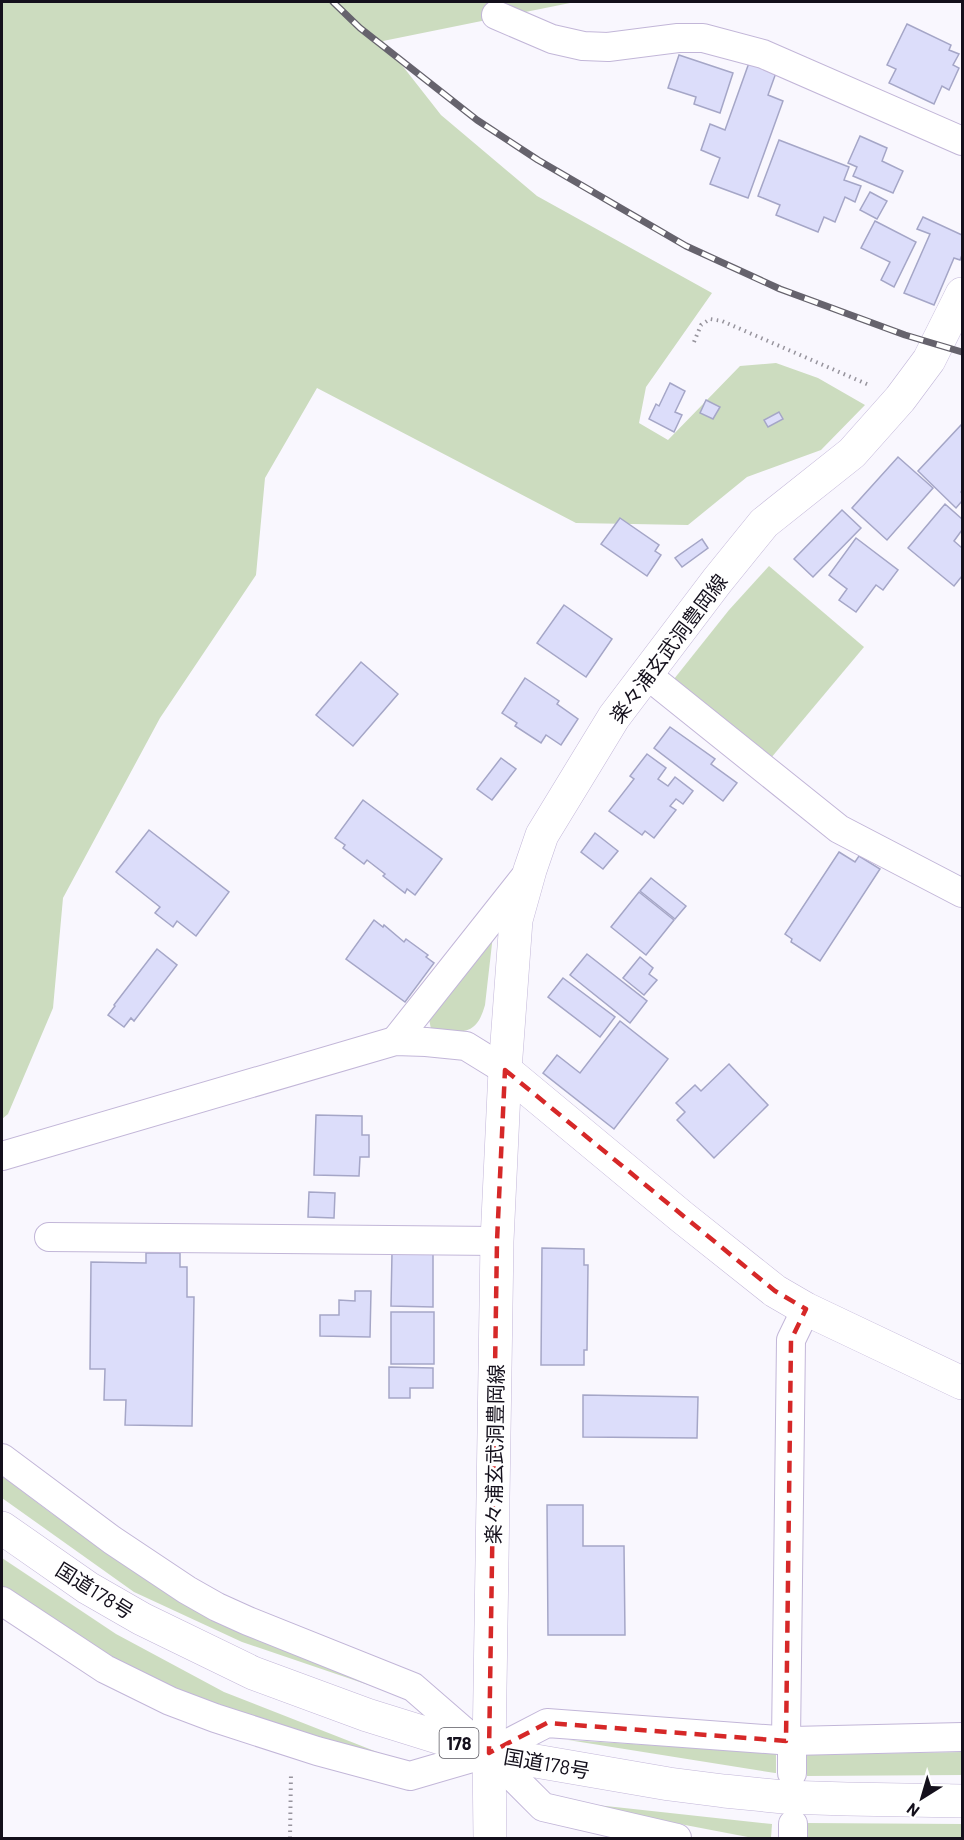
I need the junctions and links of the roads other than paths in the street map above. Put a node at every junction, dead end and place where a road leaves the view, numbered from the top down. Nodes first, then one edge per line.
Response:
1 (496, 15) dead end
2 (963, 141) edge
3 (963, 294) edge
4 (646, 674) junction
5 (530, 870) junction
6 (963, 893) edge
7 (395, 1041) junction
8 (505, 1070) junction
9 (2, 1156) edge
10 (49, 1237) dead end
11 (497, 1241) junction
12 (806, 1310) junction
13 (963, 1383) edge
14 (2, 1458) edge
15 (2, 1528) edge
16 (2, 1601) edge
17 (963, 1737) edge
18 (789, 1741) junction
19 (489, 1753) junction
20 (792, 1773) dead end
21 (963, 1801) edge
22 (490, 1839) edge
23 (677, 1839) edge

1 - 2 street
3 - 4 main road, 楽々浦玄武洞豊岡線
4 - 5 main road, 楽々浦玄武洞豊岡線
4 - 6 street
5 - 7 street
5 - 8 main road, 楽々浦玄武洞豊岡線
7 - 8 street
7 - 9 street
8 - 11 main road, 楽々浦玄武洞豊岡線
8 - 12 main road
10 - 11 street
11 - 19 main road, 楽々浦玄武洞豊岡線
12 - 13 main road
12 - 18 street
14 - 19 street
15 - 19 main road, 国道178号 / 178
16 - 19 street
17 - 18 street
18 - 19 street
18 - 20 street
19 - 21 main road, 国道178号 / 178
19 - 22 main road, 楽々浦玄武洞豊岡線
19 - 23 street

